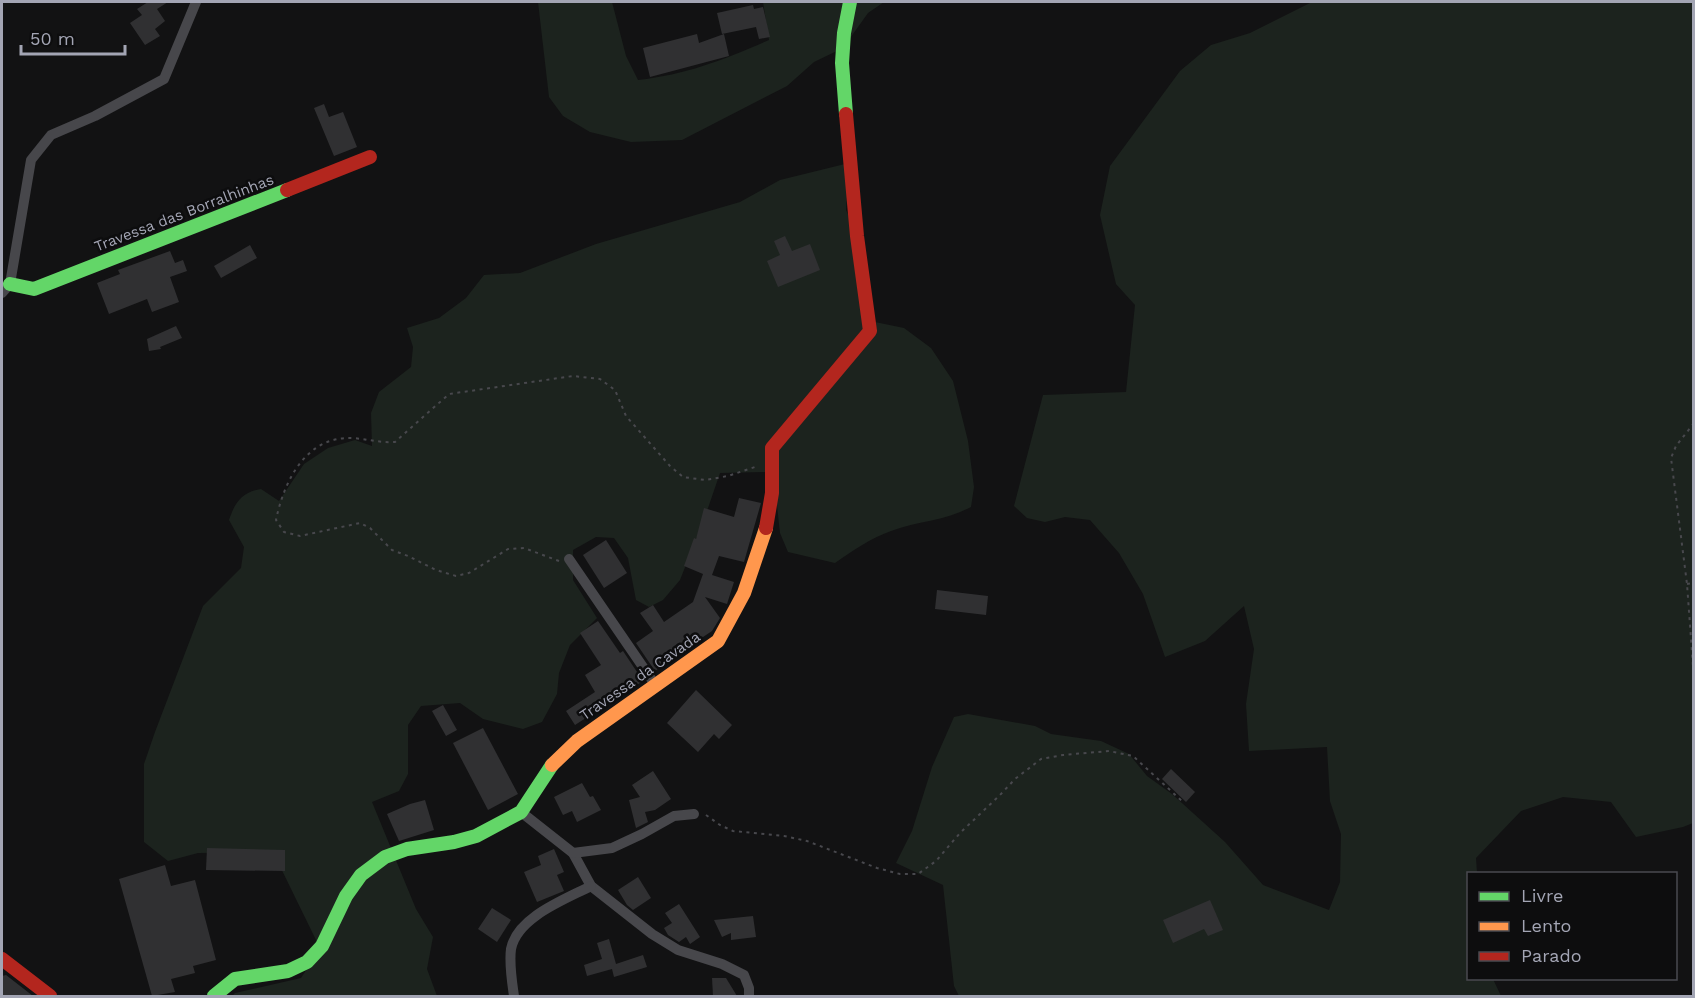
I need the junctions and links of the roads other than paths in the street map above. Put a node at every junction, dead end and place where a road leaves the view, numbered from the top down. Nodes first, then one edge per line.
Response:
1 (196, 2) edge
2 (850, 2) edge
3 (370, 158) dead end
4 (6, 289) edge
5 (569, 559) road end
6 (656, 686) junction
7 (521, 812) junction
8 (694, 814) road end
9 (573, 853) junction
10 (591, 886) junction
11 (2, 959) edge
12 (50, 996) edge
13 (214, 996) edge
14 (514, 996) edge
15 (749, 996) edge

1 - 4 street
2 - 6 street, Travessa da Cavada
3 - 4 street, Travessa das Borralhinhas
5 - 6 street
6 - 7 street, Travessa da Cavada
7 - 9 street
7 - 13 street
8 - 9 street
9 - 10 street
10 - 14 street
10 - 15 street
11 - 12 street

